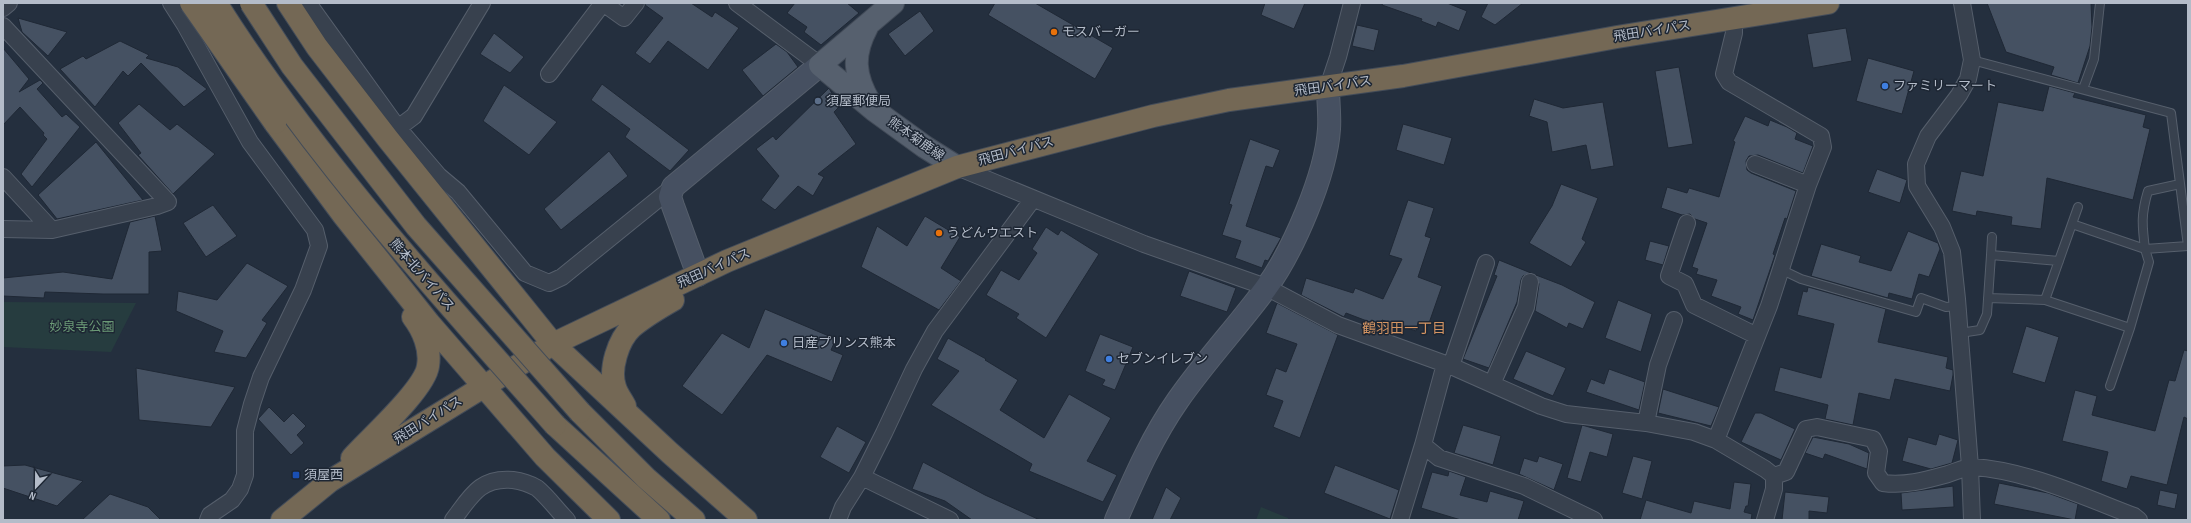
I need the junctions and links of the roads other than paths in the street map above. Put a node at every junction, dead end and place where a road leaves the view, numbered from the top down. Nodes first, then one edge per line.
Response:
1 (8, 3) edge
2 (172, 3) edge
3 (191, 3) edge
4 (216, 3) edge
5 (251, 3) edge
6 (288, 3) edge
7 (308, 3) edge
8 (482, 3) edge
9 (636, 3) edge
10 (737, 3) edge
11 (893, 3) edge
12 (1352, 3) edge
13 (1828, 3) edge
14 (1962, 3) edge
15 (2100, 3) edge
16 (3, 8) edge
17 (1764, 8) edge
18 (1734, 18) junction
19 (185, 24) junction
20 (868, 24) junction
21 (3, 26) edge
22 (1972, 60) junction
23 (820, 65) junction
24 (549, 74) dead end
25 (1328, 87) junction
26 (2083, 89) junction
27 (874, 110) junction
28 (393, 133) junction
29 (1754, 164) dead end
30 (957, 167) junction
31 (3, 177) edge
32 (2180, 184) junction
33 (1808, 185) junction
34 (673, 188) junction
35 (1032, 199) junction
36 (2078, 207) dead end
37 (344, 216) junction
38 (1687, 223) dead end
39 (2072, 224) junction
40 (3, 229) edge
41 (52, 230) junction
42 (1992, 237) dead end
43 (2188, 246) edge
44 (2146, 248) junction
45 (1991, 255) junction
46 (2059, 261) junction
47 (1486, 263) dead end
48 (1780, 269) junction
49 (698, 275) junction
50 (1530, 282) dead end
51 (1266, 287) junction
52 (1988, 298) junction
53 (2045, 300) junction
54 (1958, 306) junction
55 (1674, 320) dead end
56 (2130, 328) junction
57 (1960, 333) junction
58 (1757, 336) junction
59 (554, 344) junction
60 (1448, 365) junction
61 (1492, 384) junction
62 (484, 385) junction
63 (2110, 386) dead end
64 (632, 416) junction
65 (1646, 423) junction
66 (1716, 440) junction
67 (1423, 445) junction
68 (1970, 467) junction
69 (1774, 476) junction
70 (862, 477) junction
71 (330, 481) junction
72 (208, 520) edge
73 (282, 520) edge
74 (453, 520) edge
75 (567, 520) edge
76 (610, 520) edge
77 (659, 520) edge
78 (694, 520) edge
79 (746, 520) edge
80 (838, 520) edge
81 (950, 520) edge
82 (1116, 520) edge
83 (1400, 520) edge
84 (1594, 520) edge
85 (1765, 520) edge
86 (1972, 520) edge
87 (2139, 520) edge

1 - 16 street
2 - 19 street
3 - 37 highway, bridge
4 - 19 street
4 - 77 highway, 熊本北バイパス, bridge
5 - 78 highway, bridge
6 - 28 highway
7 - 28 street
8 - 28 street
9 - 24 street
10 - 23 street
11 - 20 main road
12 - 25 street
13 - 17 highway, 飛田バイパス
14 - 22 street
15 - 26 lane
17 - 18 highway, 飛田バイパス
18 - 25 highway, 飛田バイパス
18 - 33 street
19 - 72 street
20 - 23 main road
20 - 27 main road
21 - 41 street
22 - 26 lane
22 - 54 street
23 - 27 main road, 熊本菊鹿線
23 - 34 street
25 - 30 highway, 飛田バイパス
25 - 51 street
26 - 32 lane
27 - 30 main road, 熊本菊鹿線
28 - 34 street
28 - 59 highway
29 - 33 street
30 - 35 street
30 - 49 highway, 飛田バイパス
31 - 41 street
32 - 43 lane
32 - 44 lane
33 - 48 street
34 - 49 street
35 - 51 street
35 - 70 street
36 - 39 lane
37 - 62 highway
37 - 71 highway
38 - 58 street
39 - 44 lane
39 - 46 lane
40 - 41 street
42 - 45 lane
43 - 44 lane
44 - 56 lane
45 - 46 lane
45 - 52 lane
46 - 53 lane
47 - 60 street
48 - 54 lane
48 - 58 street
49 - 59 highway, 飛田バイパス
49 - 64 highway
50 - 61 street
51 - 60 street
51 - 82 street
52 - 53 lane
52 - 57 lane
53 - 56 lane
54 - 57 street
55 - 65 street
56 - 63 lane
57 - 68 street
58 - 66 street
59 - 62 highway, 飛田バイパス
59 - 64 highway
60 - 61 street
60 - 67 street
61 - 65 street
62 - 71 highway, 飛田バイパス
62 - 76 highway
64 - 79 highway
65 - 66 street
66 - 69 street
67 - 83 street
67 - 84 street
68 - 69 street
68 - 86 street
68 - 87 street
69 - 85 street
70 - 80 street
70 - 81 street
71 - 73 highway, 飛田バイパス
74 - 75 street

